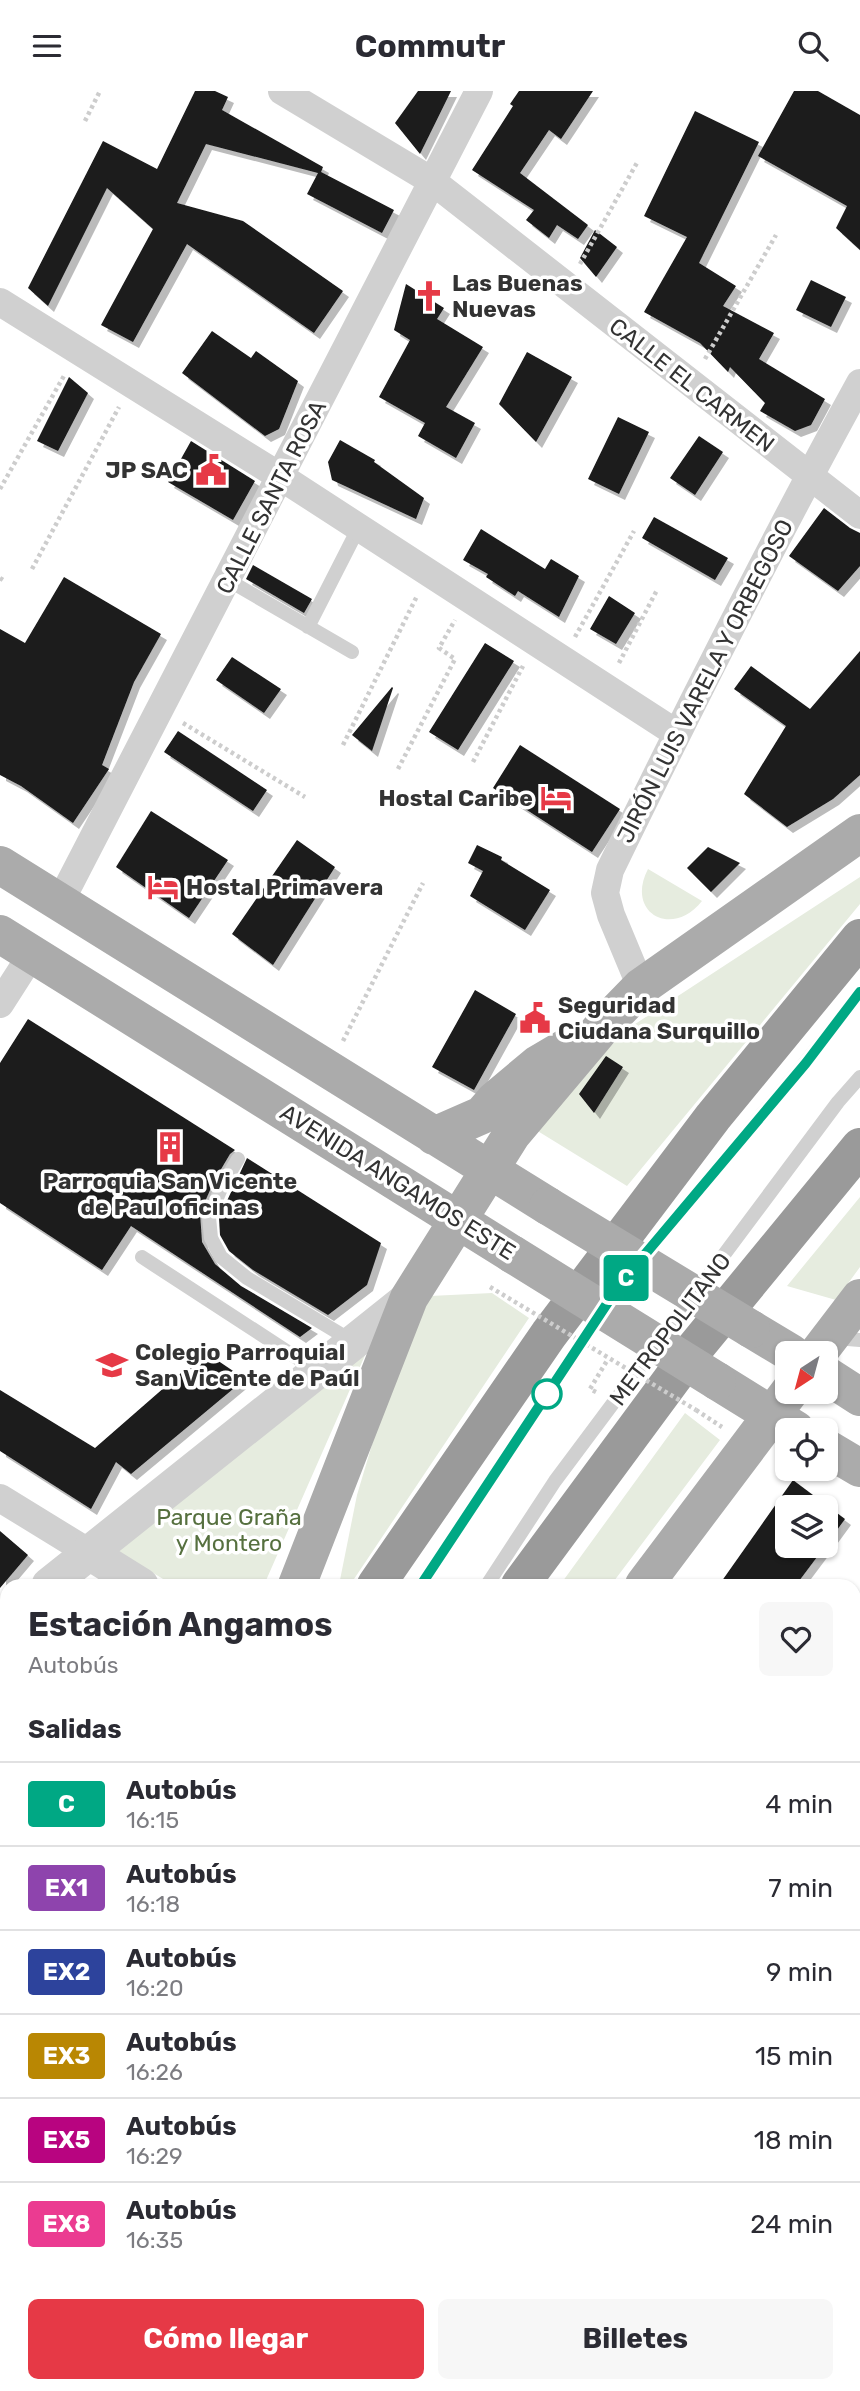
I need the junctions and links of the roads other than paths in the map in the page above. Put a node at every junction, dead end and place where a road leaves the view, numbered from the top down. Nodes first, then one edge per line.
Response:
1 (282, 91) edge
2 (479, 91) edge
3 (432, 181) junction
4 (0, 302) edge
5 (860, 383) edge
6 (809, 476) junction
7 (281, 477) junction
8 (860, 515) edge
9 (359, 527) junction
10 (228, 580) junction
11 (308, 627) junction
12 (352, 652) dead end
13 (676, 733) junction
14 (860, 833) edge
15 (0, 865) edge
16 (60, 902) junction
17 (0, 934) edge
18 (860, 937) edge
19 (32, 954) junction
20 (640, 987) junction
21 (860, 992) edge
22 (0, 1004) edge
23 (603, 1026) junction
24 (860, 1077) edge
25 (434, 1136) junction
26 (860, 1147) edge
27 (238, 1159) dead end
28 (488, 1170) junction
29 (457, 1220) junction
30 (142, 1257) dead end
31 (409, 1298) junction
32 (860, 1298) edge
33 (837, 1341) edge
34 (353, 1342) junction
35 (775, 1343) edge
36 (317, 1371) junction
37 (838, 1383) edge
38 (860, 1397) edge
39 (787, 1412) edge
40 (838, 1455) edge
41 (860, 1468) edge
42 (0, 1498) edge
43 (88, 1552) junction
44 (56, 1579) edge
45 (131, 1579) edge
46 (299, 1579) edge
47 (380, 1579) edge
48 (425, 1579) edge
49 (491, 1579) edge
50 (524, 1579) edge
51 (649, 1579) edge

1 - 3 street, CALLE EL CARMEN
2 - 3 street, CALLE SANTA ROSA
3 - 6 street, CALLE EL CARMEN
3 - 7 street, CALLE SANTA ROSA
4 - 7 street
5 - 6 street, JIRÓN LUIS VARELA Y ORBEGOSO
6 - 8 street, CALLE EL CARMEN
6 - 13 street, JIRÓN LUIS VARELA Y ORBEGOSO
7 - 9 street
7 - 10 street, CALLE SANTA ROSA
9 - 11 lane
9 - 13 street
10 - 11 lane
10 - 16 street, CALLE SANTA ROSA
11 - 12 lane
13 - 20 street, JIRÓN LUIS VARELA Y ORBEGOSO
14 - 20 main road
15 - 16 main road
16 - 25 main road
17 - 19 main road, AVENIDA ANGAMOS ESTE
18 - 47 highway
19 - 22 street
19 - 29 main road, AVENIDA ANGAMOS ESTE
20 - 23 main road
21 - 48 lane
23 - 25 main road
23 - 28 main road
24 - 49 lane, METROPOLITANO
25 - 28 main road
26 - 50 highway
27 - 34 lane
28 - 29 main road
28 - 35 main road, bridge
29 - 31 main road
29 - 39 main road, AVENIDA ANGAMOS ESTE, bridge
30 - 36 lane
31 - 34 street
31 - 46 main road
32 - 33 main road
34 - 36 street
36 - 43 street
37 - 38 main road
39 - 51 main road
40 - 41 main road
42 - 43 street
43 - 44 street
43 - 45 street

